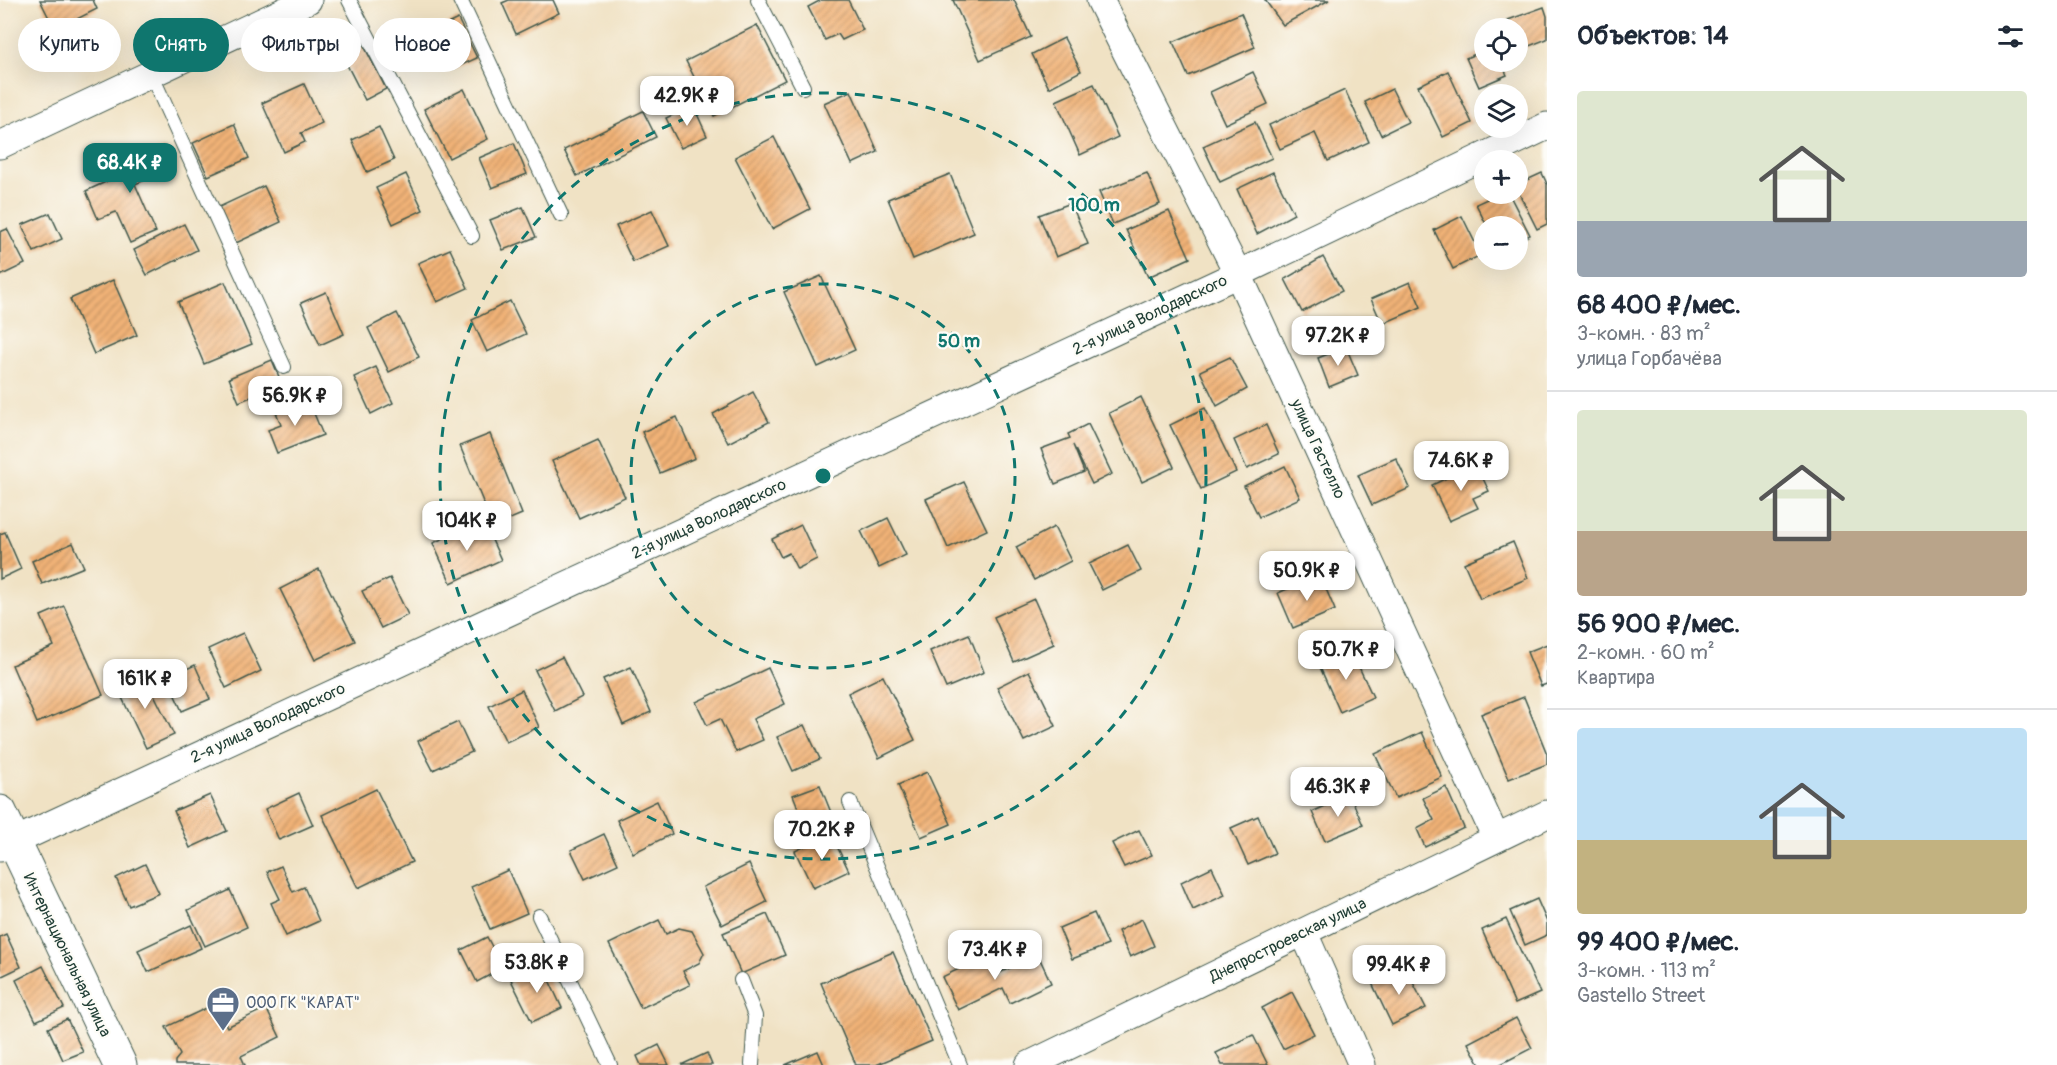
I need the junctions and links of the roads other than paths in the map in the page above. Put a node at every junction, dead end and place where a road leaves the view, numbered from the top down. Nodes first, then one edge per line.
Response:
1 (308, 0) edge
2 (349, 0) edge
3 (460, 0) edge
4 (758, 0) edge
5 (1100, 0) edge
6 (151, 74) junction
7 (803, 87) dead end
8 (1547, 126) edge
9 (0, 145) edge
10 (561, 215) dead end
11 (471, 236) dead end
12 (1238, 274) junction
13 (285, 367) dead end
14 (850, 802) dead end
15 (0, 812) edge
16 (1547, 814) edge
17 (1496, 838) junction
18 (7, 845) edge
19 (539, 916) dead end
20 (1304, 933) junction
21 (741, 980) dead end
22 (120, 1065) edge
23 (610, 1065) edge
24 (752, 1065) edge
25 (960, 1065) edge
26 (1029, 1065) edge
27 (1362, 1065) edge

1 - 6 street
2 - 11 lane
3 - 10 lane
4 - 7 lane
5 - 12 street, улица Гастелло
6 - 9 street
6 - 13 lane
8 - 12 street, 2-я улица Володарского
12 - 17 street, улица Гастелло
12 - 18 street, 2-я улица Володарского
14 - 25 lane
15 - 18 street, Интернациональная улица
16 - 17 street, Днепростроевская улица
17 - 20 street, Днепростроевская улица
18 - 22 street, Интернациональная улица
19 - 23 lane
20 - 26 street, Днепростроевская улица
20 - 27 street
21 - 24 lane

